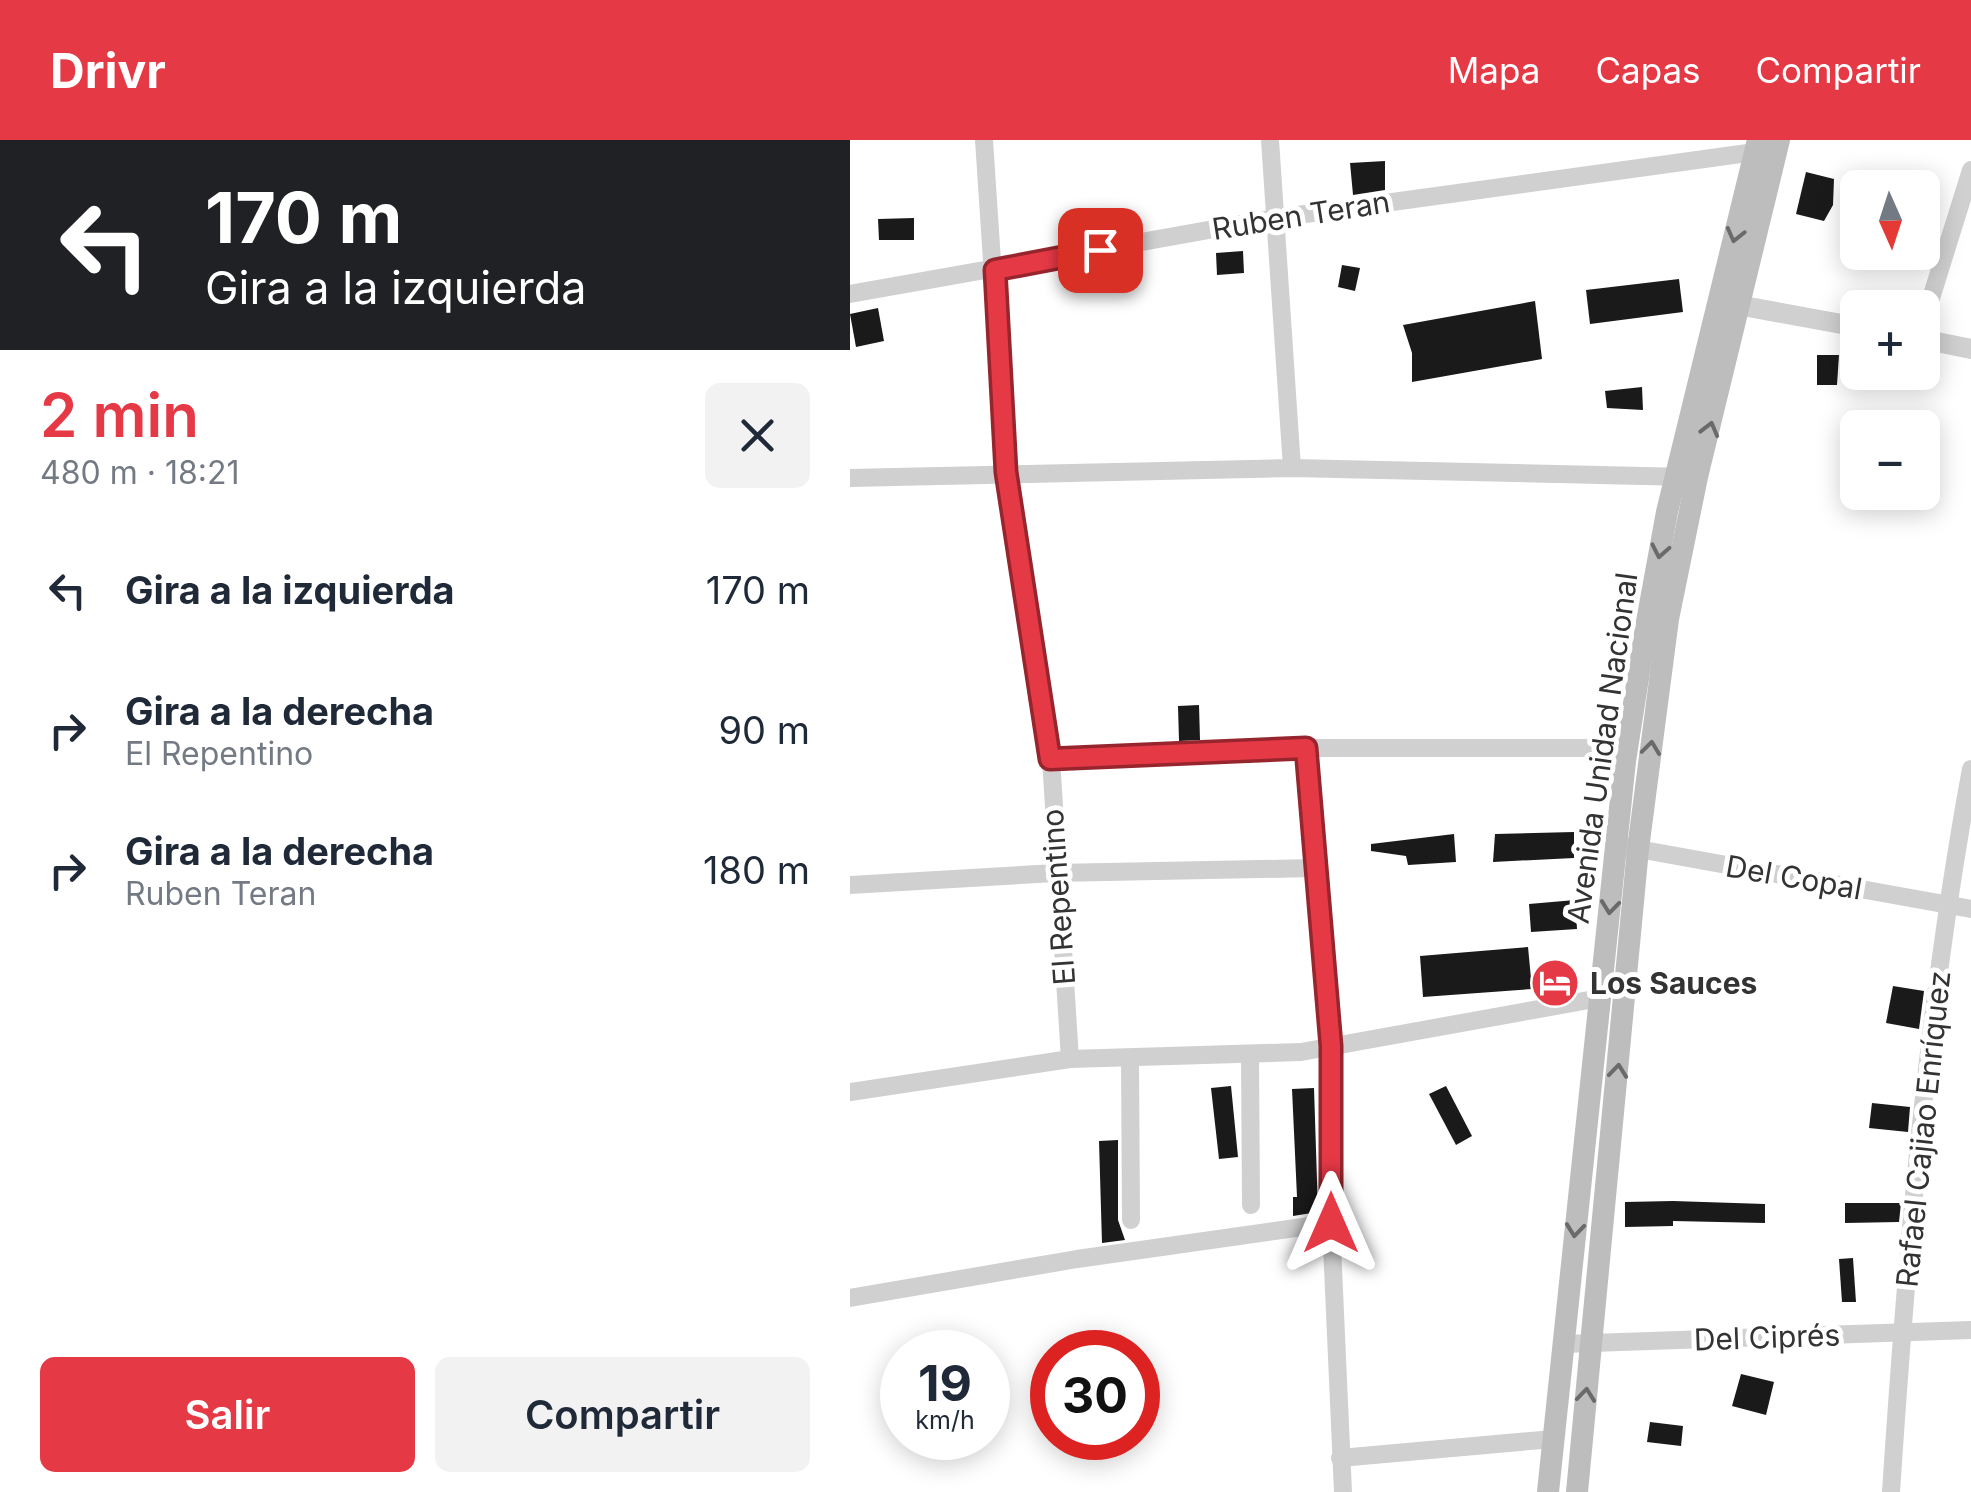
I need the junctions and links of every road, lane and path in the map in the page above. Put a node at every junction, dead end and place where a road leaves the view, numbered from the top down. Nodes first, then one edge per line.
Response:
1 (984, 140) edge
2 (1270, 140) edge
3 (1779, 140) edge
4 (1757, 146) edge
5 (1971, 170) edge
6 (1276, 218) junction
7 (995, 270) junction
8 (1934, 290) edge
9 (850, 294) edge
10 (1718, 301) junction
11 (1742, 306) junction
12 (1840, 324) edge
13 (1940, 343) edge
14 (1971, 350) edge
15 (1292, 468) junction
16 (1006, 472) junction
17 (1686, 477) junction
18 (850, 478) edge
19 (1306, 748) junction
20 (1627, 748) junction
21 (1050, 759) junction
22 (1971, 769) edge
23 (1628, 847) junction
24 (1316, 868) junction
25 (1055, 873) junction
26 (850, 885) edge
27 (1946, 904) junction
28 (1971, 909) edge
29 (1600, 998) junction
30 (1331, 1046) junction
31 (1250, 1056) junction
32 (1130, 1058) junction
33 (1070, 1059) junction
34 (850, 1092) edge
35 (1251, 1205) dead end
36 (1130, 1220) dead end
37 (1331, 1223) junction
38 (850, 1298) edge
39 (1971, 1330) edge
40 (1902, 1332) junction
41 (1563, 1344) junction
42 (1591, 1344) junction
43 (1553, 1439) junction
44 (1340, 1458) junction
45 (1343, 1492) edge
46 (1548, 1492) edge
47 (1576, 1492) edge
48 (1891, 1492) edge

1 - 7 street, El Repentino
2 - 6 street
3 - 11 main road, Avenida Unidad Nacional
4 - 6 street, Ruben Teran
4 -> 10 main road, Avenida Unidad Nacional
5 - 8 street
6 - 7 street, Ruben Teran
6 - 15 street
7 - 9 street, Ruben Teran
7 - 16 street, El Repentino
10 - 11 street
10 - 17 main road, Avenida Unidad Nacional
11 - 12 street
17 -> 11 main road, Avenida Unidad Nacional
13 - 14 street
15 - 16 street
15 - 17 street
16 - 18 street
16 - 21 street, El Repentino
17 -> 20 main road, Avenida Unidad Nacional
23 -> 17 main road, Avenida Unidad Nacional
19 - 20 street
19 - 21 street
19 - 24 street
20 - 23 main road, Avenida Unidad Nacional
21 - 25 street, El Repentino
22 - 27 street, Rafael Cajiao Enríquez
23 - 27 street, Del Copal
23 -> 29 main road, Avenida Unidad Nacional
42 -> 23 main road, Avenida Unidad Nacional
24 - 25 street
24 - 30 street
25 - 26 street
25 - 33 street, El Repentino
27 - 28 street, Del Copal
27 - 40 street, Rafael Cajiao Enríquez
29 - 30 street
29 -> 41 main road, Avenida Unidad Nacional
30 - 31 street
30 - 37 street
31 - 32 street
31 - 35 street
32 - 33 street
32 - 36 street
33 - 34 street
37 - 38 street
37 - 44 street
39 - 40 street, Del Ciprés
40 - 42 street, Del Ciprés
40 - 48 street, Rafael Cajiao Enríquez
41 - 42 street, Del Ciprés
41 - 43 main road, Avenida Unidad Nacional
47 -> 42 main road, Avenida Unidad Nacional
43 - 44 street
43 - 46 main road, Avenida Unidad Nacional
44 - 45 street

